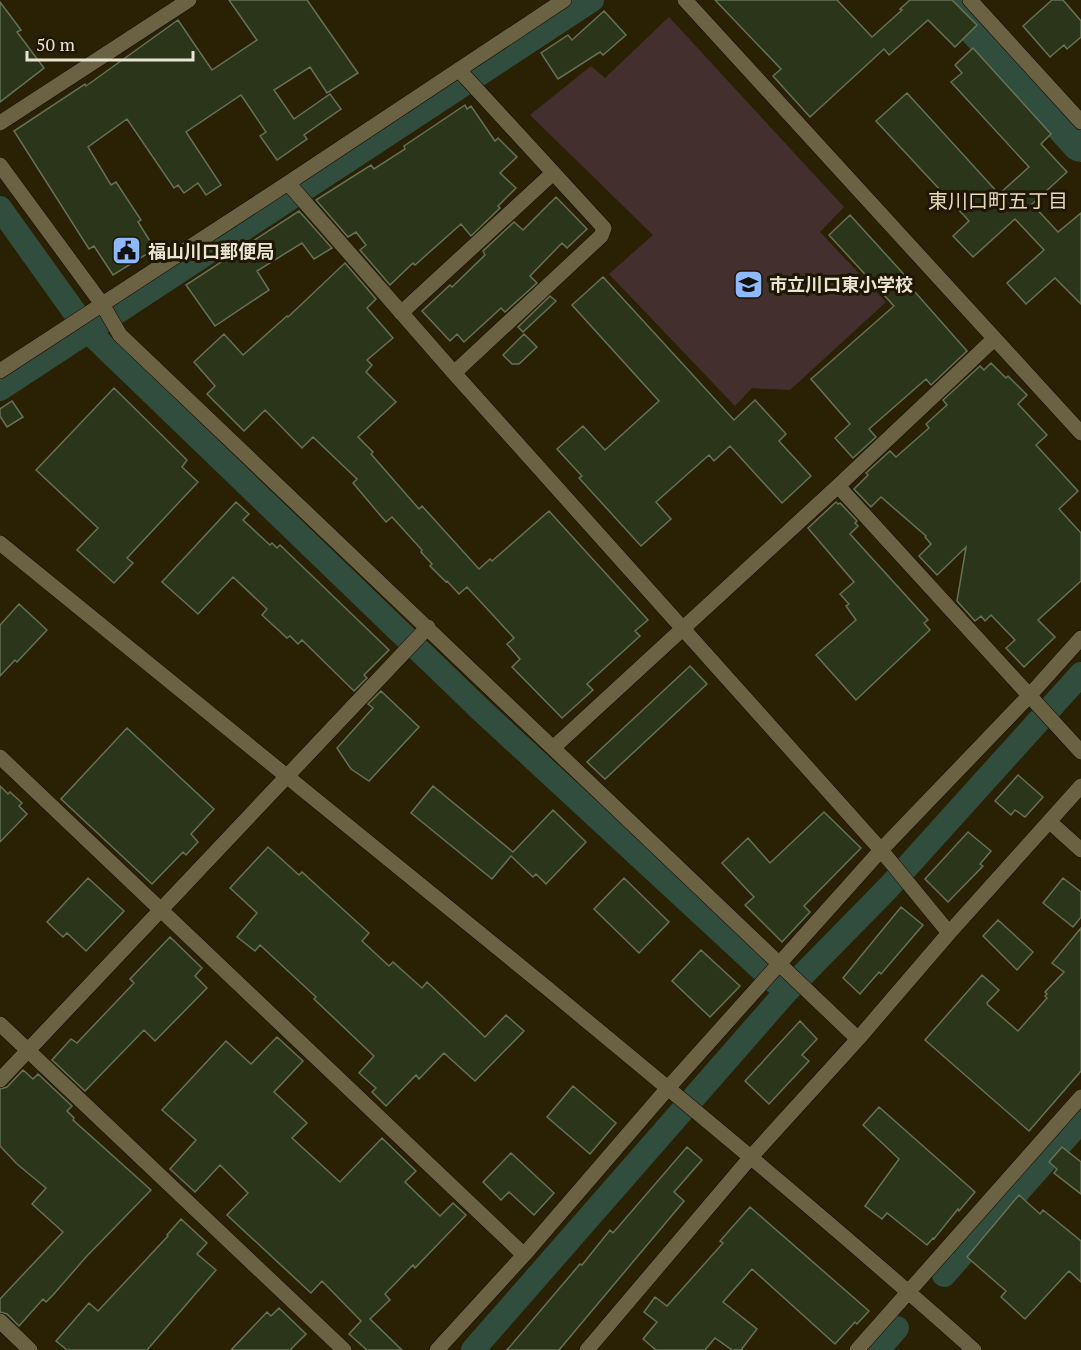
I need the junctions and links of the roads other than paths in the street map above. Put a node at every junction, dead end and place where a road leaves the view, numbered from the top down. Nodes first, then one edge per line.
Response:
1 (189, 0) edge
2 (564, 0) edge
3 (686, 0) edge
4 (970, 0) edge
5 (459, 70) junction
6 (1081, 122) edge
7 (0, 123) edge
8 (0, 165) edge
9 (553, 173) junction
10 (288, 183) junction
11 (99, 307) junction
12 (401, 313) junction
13 (994, 339) junction
14 (0, 371) edge
15 (454, 373) junction
16 (1081, 433) edge
17 (838, 486) junction
18 (0, 543) edge
19 (428, 627) junction
20 (682, 629) junction
21 (1081, 638) edge
22 (1029, 696) junction
23 (553, 748) junction
24 (1081, 752) edge
25 (0, 757) edge
26 (289, 776) junction
27 (1081, 786) edge
28 (1050, 822) junction
29 (882, 850) junction
30 (1081, 850) edge
31 (161, 910) junction
32 (949, 933) junction
33 (780, 967) junction
34 (0, 1024) edge
35 (858, 1039) junction
36 (28, 1051) junction
37 (0, 1080) edge
38 (670, 1090) junction
39 (1081, 1097) edge
40 (750, 1158) junction
41 (524, 1255) junction
42 (909, 1292) junction
43 (0, 1320) edge
44 (30, 1350) edge
45 (344, 1350) edge
46 (437, 1350) edge
47 (587, 1350) edge
48 (857, 1350) edge
49 (974, 1350) edge

1 - 7 street
2 - 5 street
3 - 13 street
4 - 6 street
5 - 9 street
5 - 10 street
8 - 11 street
9 - 12 street
9 - 15 street
10 - 11 street
10 - 12 street
11 - 14 street
11 - 19 street
12 - 15 street
13 - 16 street
13 - 17 street
15 - 20 street
17 - 20 street
17 - 22 street
18 - 26 street
19 - 23 street
19 - 26 street
20 - 23 street
20 - 29 street
21 - 22 street
22 - 24 street
22 - 29 street
23 - 33 street
25 - 31 street
26 - 31 street
26 - 38 street
27 - 28 street
28 - 30 street
28 - 32 street
29 - 32 street
29 - 33 street
31 - 36 street
31 - 41 street
32 - 35 street
33 - 35 street
33 - 38 street
34 - 36 street
35 - 40 street
36 - 37 street
36 - 45 street
38 - 40 street
38 - 41 street
39 - 42 street
40 - 42 street
40 - 47 street
41 - 46 street
42 - 48 street
42 - 49 street
43 - 44 street

